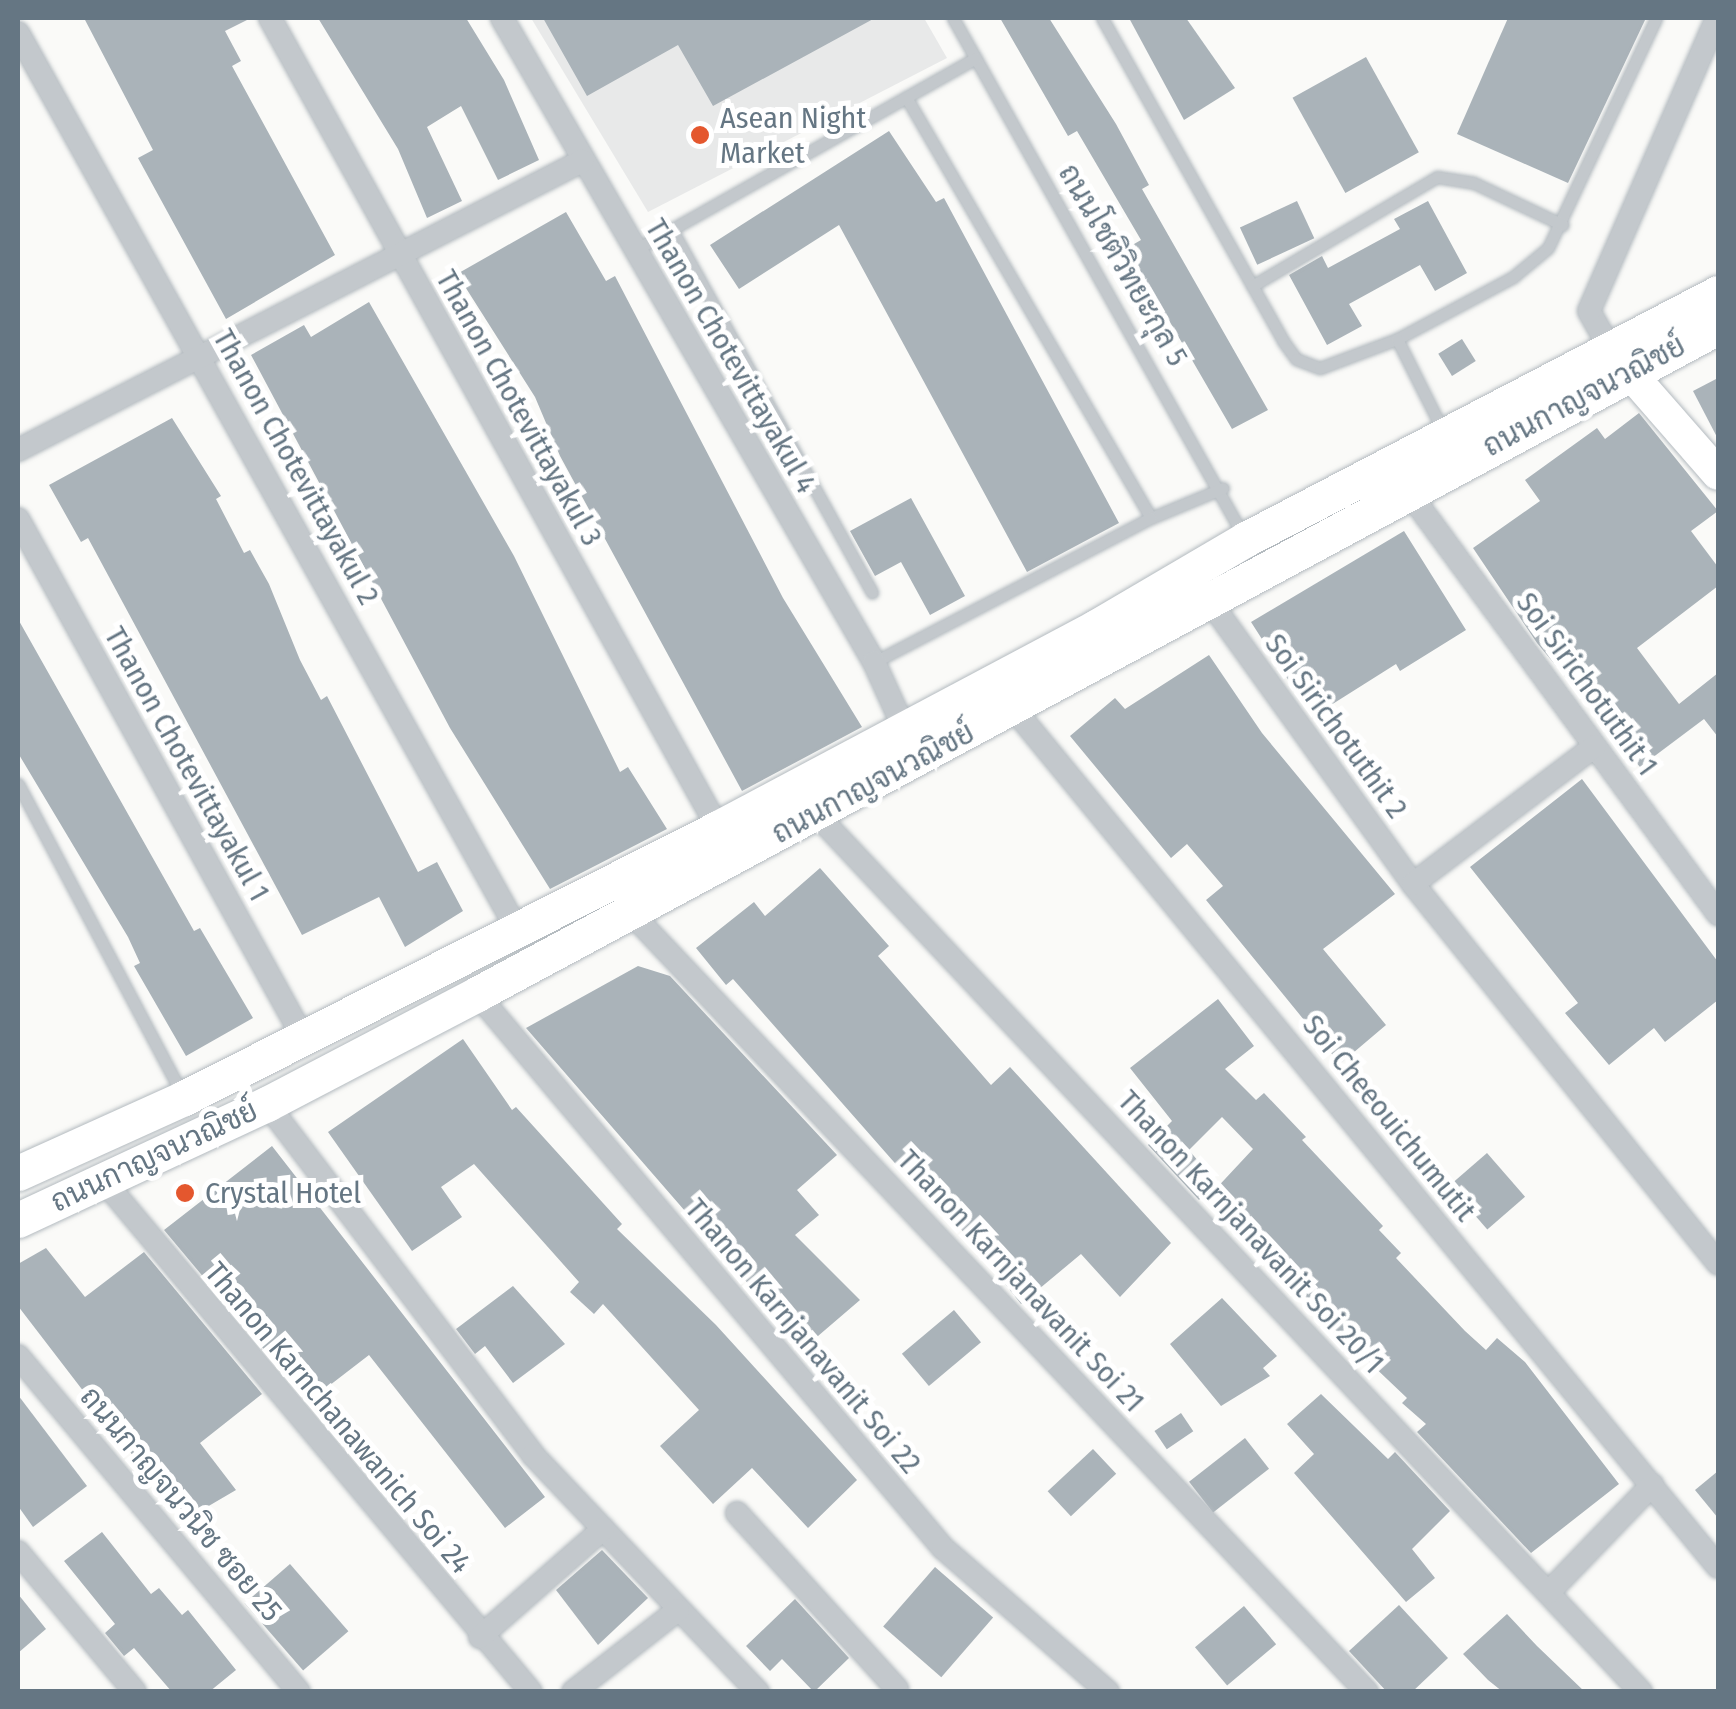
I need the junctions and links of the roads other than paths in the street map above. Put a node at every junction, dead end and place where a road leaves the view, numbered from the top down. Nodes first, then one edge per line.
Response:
1 (270, 18) edge
2 (502, 18) edge
3 (953, 18) edge
4 (1102, 18) edge
5 (1656, 18) edge
6 (1717, 18) edge
7 (18, 34) edge
8 (976, 58) junction
9 (906, 98) junction
10 (582, 161) junction
11 (1563, 225) junction
12 (672, 230) junction
13 (635, 250) junction
14 (398, 252) junction
15 (1252, 286) junction
16 (1718, 293) edge
17 (1718, 327) edge
18 (1397, 339) junction
19 (202, 358) junction
20 (1620, 361) junction
21 (1446, 437) junction
22 (18, 450) edge
23 (1718, 474) edge
24 (1223, 488) junction
25 (1407, 490) junction
26 (1151, 518) junction
27 (18, 519) edge
28 (1246, 539) junction
29 (872, 593) dead end
30 (1212, 603) junction
31 (874, 662) junction
32 (1014, 708) junction
33 (904, 728) junction
34 (1594, 746) junction
35 (18, 784) edge
36 (816, 814) junction
37 (728, 842) junction
38 (1413, 884) junction
39 (631, 912) junction
40 (1718, 914) edge
41 (525, 947) junction
42 (477, 994) junction
43 (304, 1039) junction
44 (184, 1098) junction
45 (267, 1104) junction
46 (18, 1173) edge
47 (103, 1180) junction
48 (18, 1220) edge
49 (1718, 1264) edge
50 (18, 1356) edge
51 (1652, 1485) junction
52 (737, 1513) dead end
53 (604, 1530) junction
54 (18, 1552) edge
55 (1718, 1567) edge
56 (1548, 1592) junction
57 (678, 1610) junction
58 (480, 1637) junction
59 (896, 1691) edge
60 (135, 1692) edge
61 (300, 1692) edge
62 (531, 1692) edge
63 (573, 1692) edge
64 (758, 1692) edge
65 (1108, 1692) edge
66 (1367, 1692) edge
67 (1641, 1692) edge

1 - 14 street, Thanon Chotevittayakul 3
2 - 10 street, Thanon Chotevittayakul 4
3 - 8 lane, ถนนโชติวิทยะกุล 5
4 - 15 lane
5 - 11 lane
6 - 20 street
7 - 19 street, Thanon Chotevittayakul 2
8 - 9 lane
8 - 24 lane, ถนนโชติวิทยะกุล 5
9 - 12 lane
9 - 26 lane
10 - 13 street, Thanon Chotevittayakul 4
10 - 14 street
11 - 15 lane
11 - 18 lane
12 - 13 lane
12 - 29 lane
13 - 31 street, Thanon Chotevittayakul 4
14 - 19 street
14 - 37 street, Thanon Chotevittayakul 3
15 - 18 lane
16 - 20 main road, ถนนกาญจนวณิชย์
17 - 20 main road, ถนนกาญจนวณิชย์
18 - 21 lane
19 - 22 street
19 - 41 street, Thanon Chotevittayakul 2
20 - 21 main road, ถนนกาญจนวณิชย์
20 - 23 street
20 - 25 main road, ถนนกาญจนวณิชย์
21 - 28 main road, ถนนกาญจนวณิชย์
24 - 26 lane
24 - 28 lane, ถนนโชติวิทยะกุล 5
25 - 30 main road, ถนนกาญจนวณิชย์
25 - 34 street, Soi Sirichotuthit 1
26 - 31 lane
27 - 43 street, Thanon Chotevittayakul 1
28 - 33 main road, ถนนกาญจนวณิชย์
30 - 32 main road, ถนนกาญจนวณิชย์
30 - 38 street, Soi Sirichotuthit 2
31 - 33 street, Thanon Chotevittayakul 4
32 - 36 main road, ถนนกาญจนวณิชย์
32 - 51 street, Soi Cheeouichumutit
33 - 37 main road, ถนนกาญจนวณิชย์
34 - 38 street
34 - 40 street, Soi Sirichotuthit 1
35 - 44 lane
36 - 37 main road, ถนนกาญจนวณิชย์
36 - 56 street, Thanon Karnjanavanit Soi 20/1
37 - 39 main road, ถนนกาญจนวณิชย์
37 - 41 main road, ถนนกาญจนวณิชย์
38 - 49 street, Soi Sirichotuthit 2
39 - 41 main road, ถนนกาญจนวณิชย์
39 - 66 street, Thanon Karnjanavanit Soi 21
41 - 42 main road, ถนนกาญจนวณิชย์
41 - 43 main road, ถนนกาญจนวณิชย์
42 - 45 main road, ถนนกาญจนวณิชย์
42 - 65 street, Thanon Karnjanavanit Soi 22
43 - 44 main road, ถนนกาญจนวณิชย์
44 - 46 main road, ถนนกาญจนวณิชย์
45 - 47 main road, ถนนกาญจนวณิชย์
45 - 53 street
47 - 48 main road, ถนนกาญจนวณิชย์
47 - 58 street, Thanon Karnchanawanich Soi 24
50 - 61 street, ถนนกาญจนวนิช ซอย 25
51 - 55 street, Soi Cheeouichumutit
51 - 56 street
52 - 59 street
53 - 57 street
53 - 58 street
54 - 60 street
56 - 67 street, Thanon Karnjanavanit Soi 20/1
57 - 63 street
57 - 64 street
58 - 62 street, Thanon Karnchanawanich Soi 24

